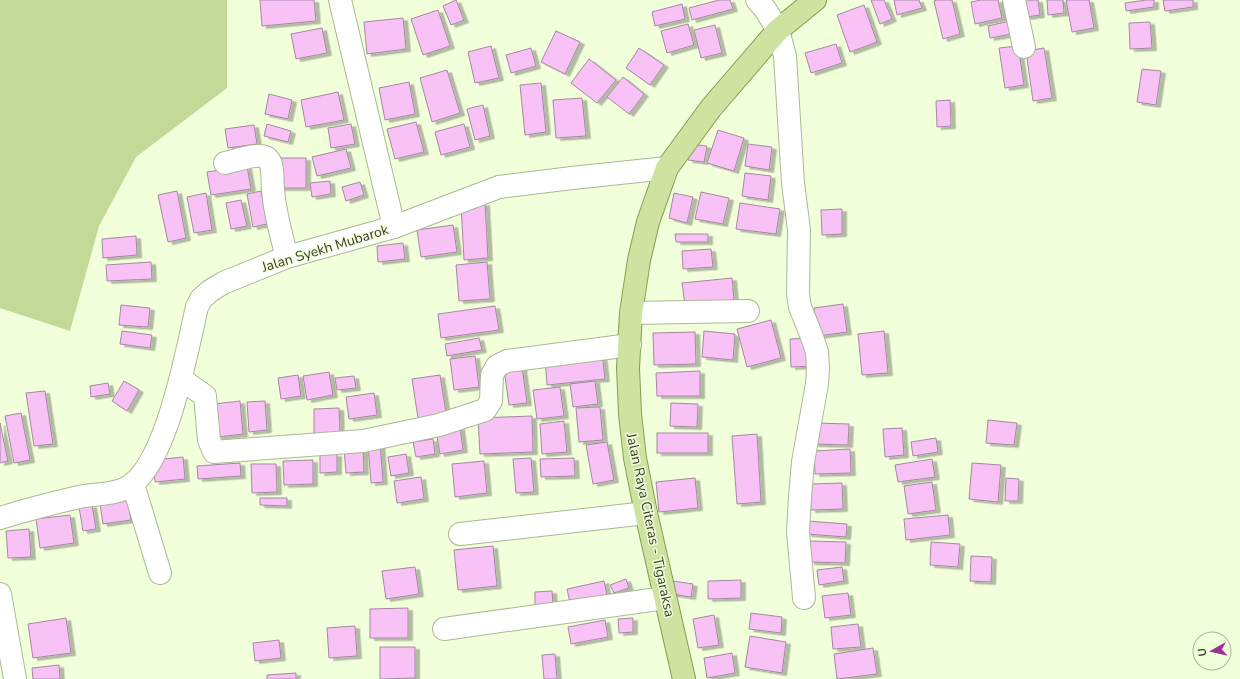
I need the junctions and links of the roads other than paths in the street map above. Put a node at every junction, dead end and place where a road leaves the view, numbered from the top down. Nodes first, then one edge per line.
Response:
1 (340, 0) edge
2 (757, 0) edge
3 (815, 0) edge
4 (1014, 0) edge
5 (778, 30) junction
6 (1024, 47) dead end
7 (225, 163) dead end
8 (667, 168) junction
9 (394, 227) junction
10 (287, 257) junction
11 (748, 311) dead end
12 (631, 313) junction
13 (630, 346) junction
14 (181, 379) junction
15 (133, 484) junction
16 (646, 513) junction
17 (0, 518) edge
18 (460, 534) dead end
19 (160, 573) dead end
20 (0, 594) edge
21 (665, 598) junction
22 (804, 598) dead end
23 (444, 629) dead end
24 (15, 679) edge
25 (684, 679) edge

1 - 9 street
2 - 5 street
3 - 5 main road, Jalan Raya Citeras - Tigaraksa
4 - 6 street
5 - 8 main road, Jalan Raya Citeras - Tigaraksa
5 - 22 street
7 - 10 street
8 - 9 street, Jalan Syekh Mubarok
8 - 12 main road, Jalan Raya Citeras - Tigaraksa
9 - 10 street, Jalan Syekh Mubarok
10 - 14 street, Jalan Syekh Mubarok
11 - 12 street
12 - 13 main road, Jalan Raya Citeras - Tigaraksa
13 - 14 street
13 - 16 main road, Jalan Raya Citeras - Tigaraksa
14 - 15 street, Jalan Syekh Mubarok
15 - 17 street, Jalan Syekh Mubarok
15 - 19 street
16 - 18 street
16 - 21 main road, Jalan Raya Citeras - Tigaraksa
20 - 24 street
21 - 23 street
21 - 25 main road, Jalan Raya Citeras - Tigaraksa

